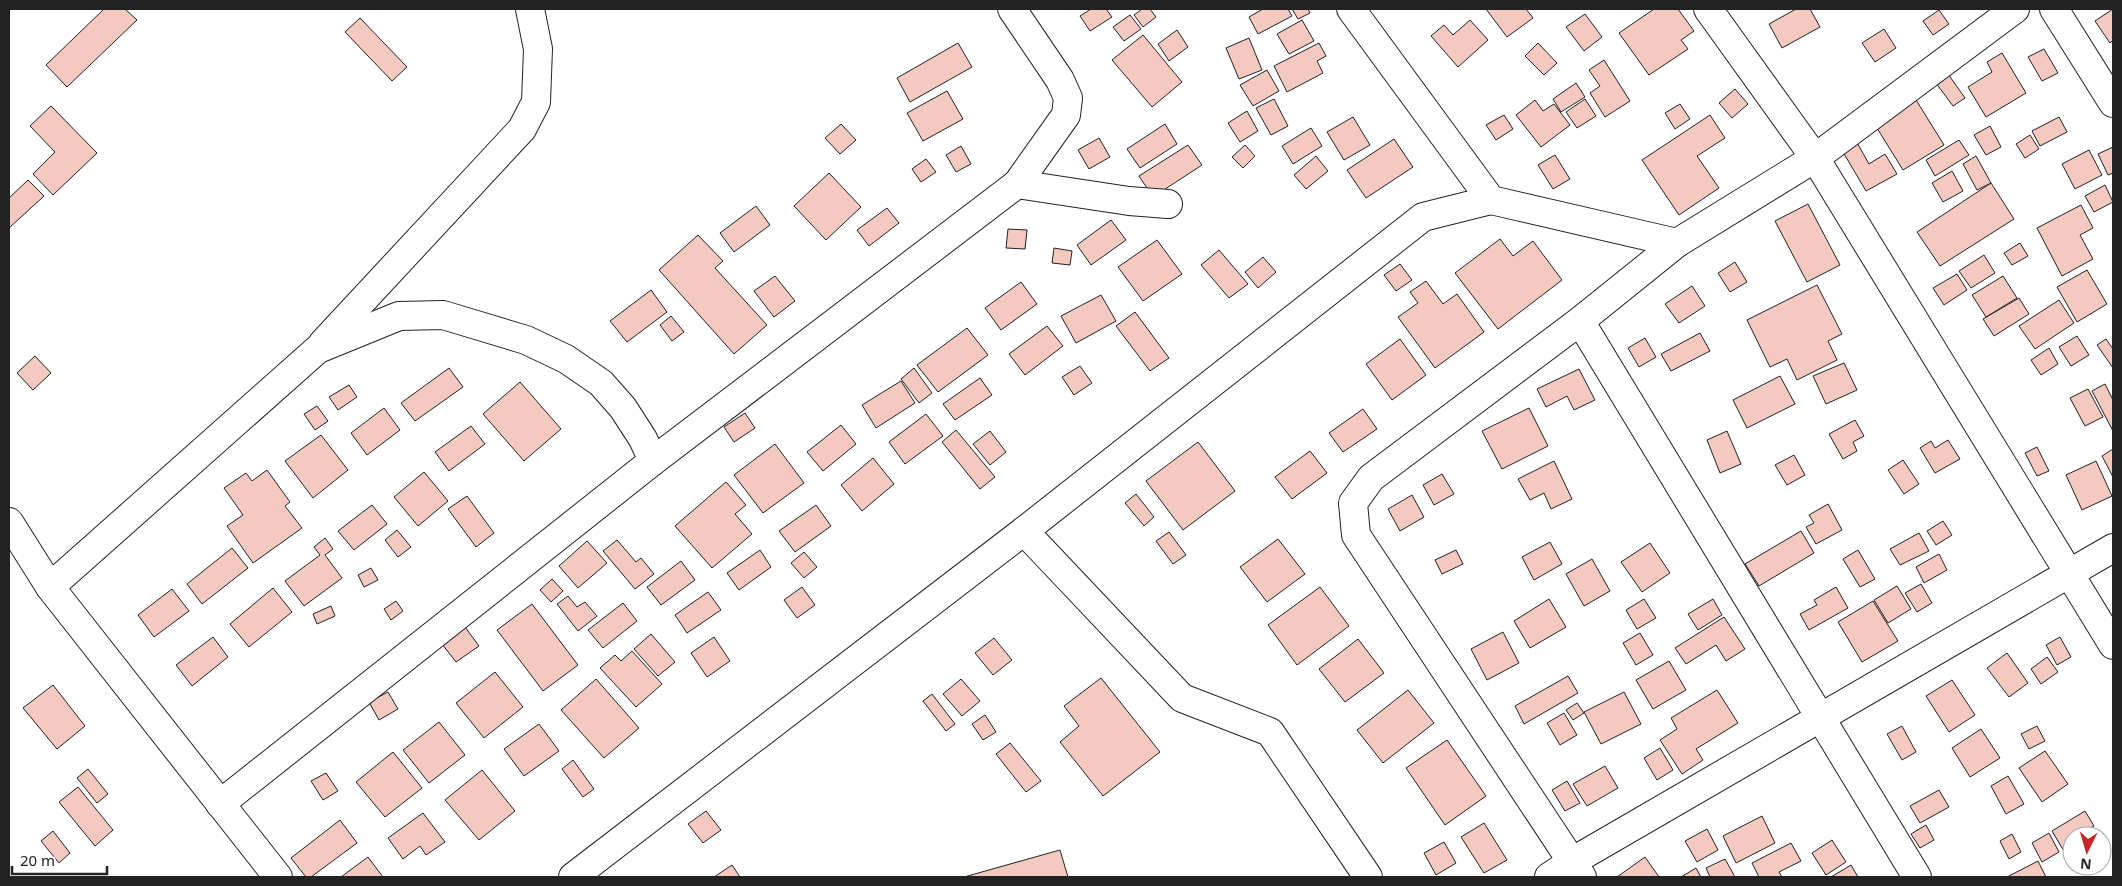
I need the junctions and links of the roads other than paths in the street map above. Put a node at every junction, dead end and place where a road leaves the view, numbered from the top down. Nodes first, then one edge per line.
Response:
1 (530, 9) edge
2 (1012, 9) edge
3 (1351, 9) edge
4 (1708, 9) edge
5 (2015, 9) edge
6 (2054, 9) edge
7 (2113, 103) edge
8 (1815, 158) junction
9 (1017, 184) junction
10 (1490, 200) junction
11 (1168, 204) dead end
12 (1677, 243) junction
13 (1580, 321) junction
14 (318, 349) junction
15 (653, 461) junction
16 (9, 522) edge
17 (1024, 531) junction
18 (2113, 548) edge
19 (2070, 573) junction
20 (50, 587) junction
21 (2113, 645) edge
22 (1821, 717) junction
23 (220, 804) junction
24 (1578, 869) edge
25 (278, 877) edge
26 (573, 877) edge
27 (1368, 877) edge
28 (1549, 877) edge
29 (1917, 877) edge

1 - 14 street
2 - 9 street
3 - 10 street
4 - 8 street
5 - 8 street
6 - 7 street
8 - 12 street
8 - 19 street
9 - 11 street
9 - 15 street
10 - 12 street
10 - 17 street
12 - 13 street
13 - 22 street
13 - 24 street
14 - 15 street
14 - 20 street
15 - 23 street
16 - 20 street
17 - 26 street
17 - 27 street
18 - 19 street
19 - 21 street
19 - 22 street
20 - 23 street
22 - 24 street
22 - 29 street
23 - 25 street
24 - 28 street

